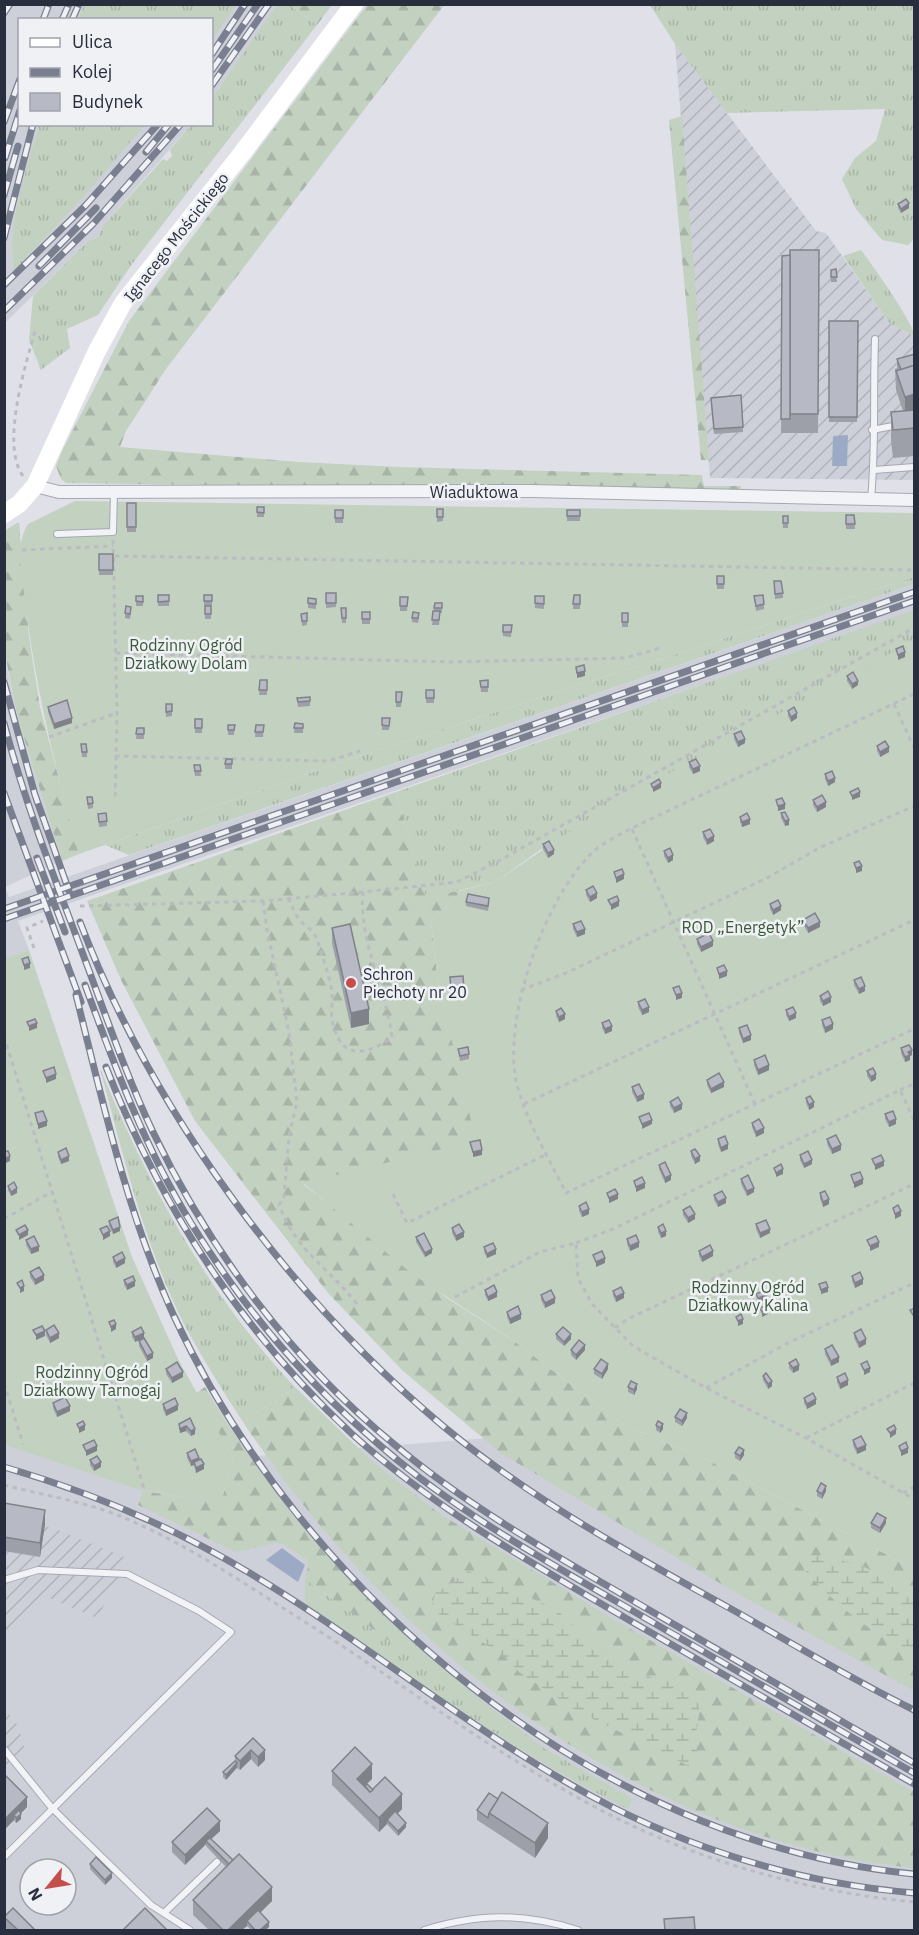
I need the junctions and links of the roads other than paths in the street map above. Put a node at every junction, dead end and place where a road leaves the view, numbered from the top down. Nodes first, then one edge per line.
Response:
1 (354, 4) edge
2 (875, 339) dead end
3 (904, 423) edge
4 (872, 430) junction
5 (915, 467) edge
6 (874, 470) junction
7 (34, 486) junction
8 (114, 491) junction
9 (871, 499) junction
10 (915, 500) edge
11 (4, 514) edge
12 (57, 534) dead end
13 (4, 1580) edge
14 (4, 1749) edge
15 (52, 1808) junction
16 (4, 1857) edge
17 (217, 1862) dead end
18 (164, 1913) junction
19 (190, 1930) edge
20 (424, 1930) edge
21 (578, 1930) edge

1 - 7 street, Ignacego Mościckiego
2 - 4 lane
3 - 4 lane
4 - 6 lane
5 - 6 lane
6 - 9 lane
7 - 8 street, Wiaduktowa
7 - 11 street, Ignacego Mościckiego
8 - 9 street, Wiaduktowa
8 - 12 lane
9 - 10 street, Wiaduktowa
13 - 15 lane
14 - 15 lane
15 - 16 lane
15 - 18 lane
17 - 18 lane
18 - 19 lane
20 - 21 lane

